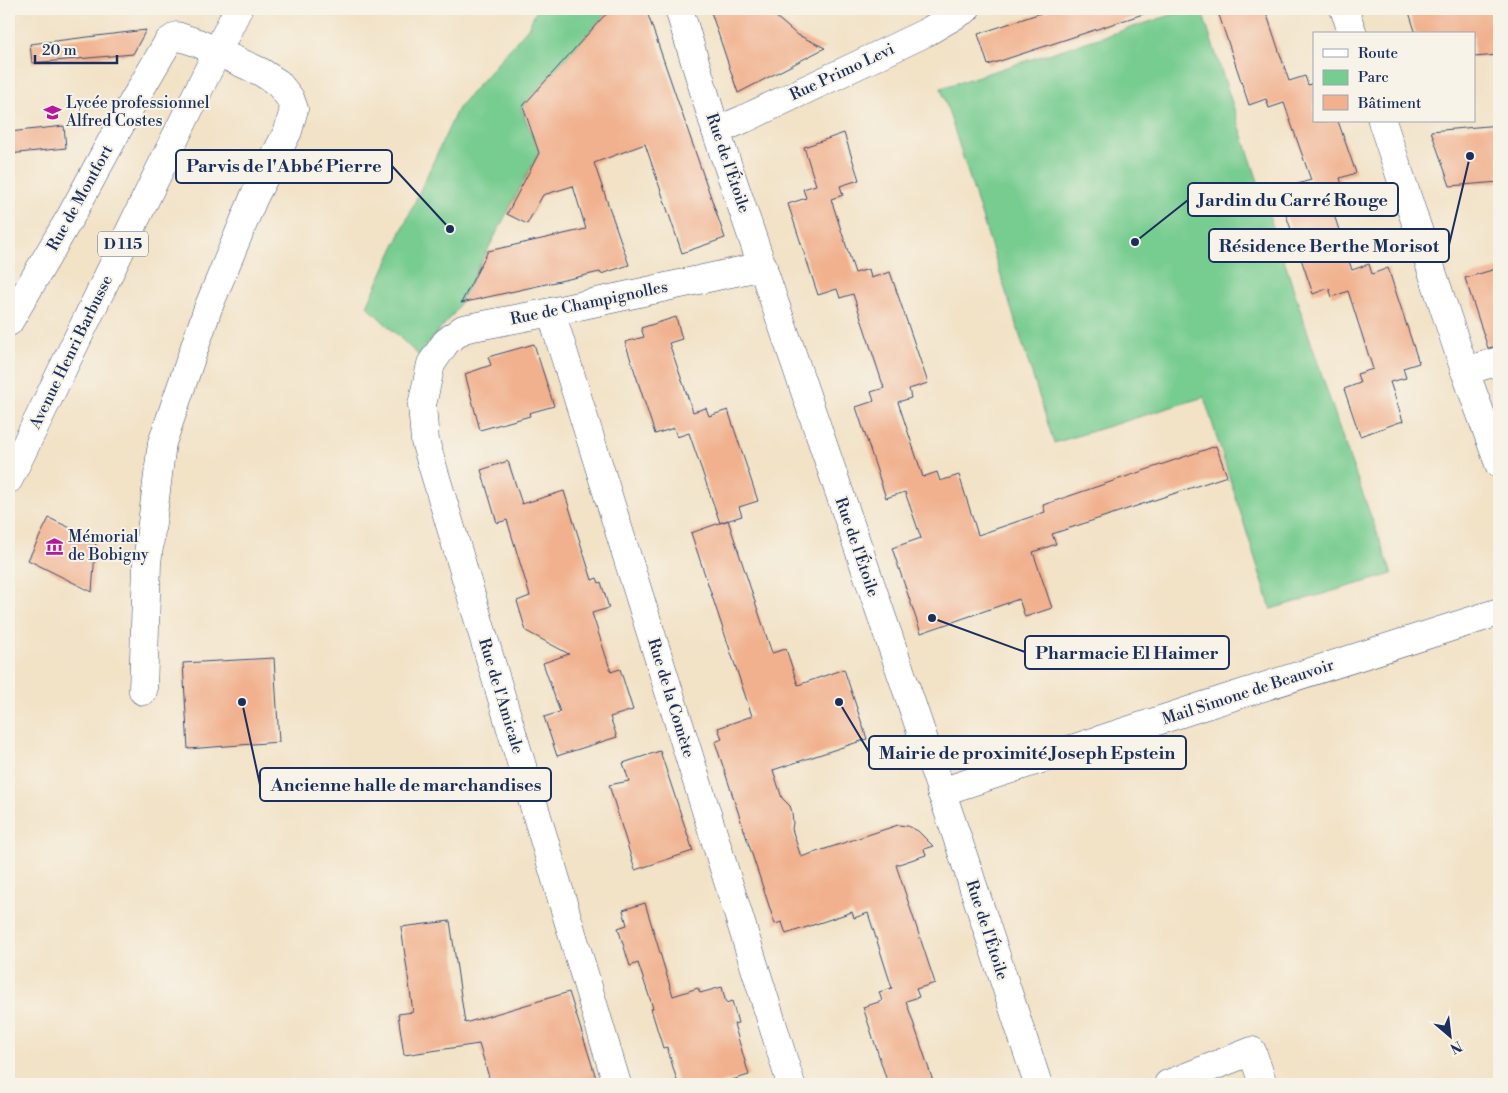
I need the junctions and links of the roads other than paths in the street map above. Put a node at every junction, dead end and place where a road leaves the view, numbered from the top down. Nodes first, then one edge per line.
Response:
1 (238, 9) edge
2 (679, 9) edge
3 (966, 9) edge
4 (1344, 9) edge
5 (1352, 32) edge
6 (217, 52) junction
7 (1382, 122) edge
8 (716, 131) junction
9 (762, 266) junction
10 (551, 312) junction
11 (9, 322) edge
12 (1499, 361) edge
13 (431, 364) joint
14 (1465, 371) junction
15 (1499, 464) edge
16 (9, 479) edge
17 (1499, 612) edge
18 (143, 691) dead end
19 (941, 792) junction
20 (617, 1084) edge
21 (791, 1084) edge
22 (1038, 1084) edge
23 (1168, 1084) edge
24 (1263, 1084) edge

1 - 6 street, Avenue Henri Barbusse / D 115
2 - 8 street, Rue de l'Étoile
3 - 8 street, Rue Primo Levi
4 - 5 street
6 - 11 street, Rue de Montfort
6 - 16 street, Avenue Henri Barbusse / D 115
6 - 18 street
7 - 14 street
8 - 9 street, Rue de l'Étoile
9 - 10 street, Rue de Champignolles
9 - 19 street, Rue de l'Étoile
10 - 13 street, Rue de Champignolles
10 - 21 street, Rue de la Comète
12 - 14 street
13 - 20 street, Rue de l'Amicale
14 - 15 street
17 - 19 street, Mail Simone de Beauvoir
19 - 22 street, Rue de l'Étoile
23 - 24 street

